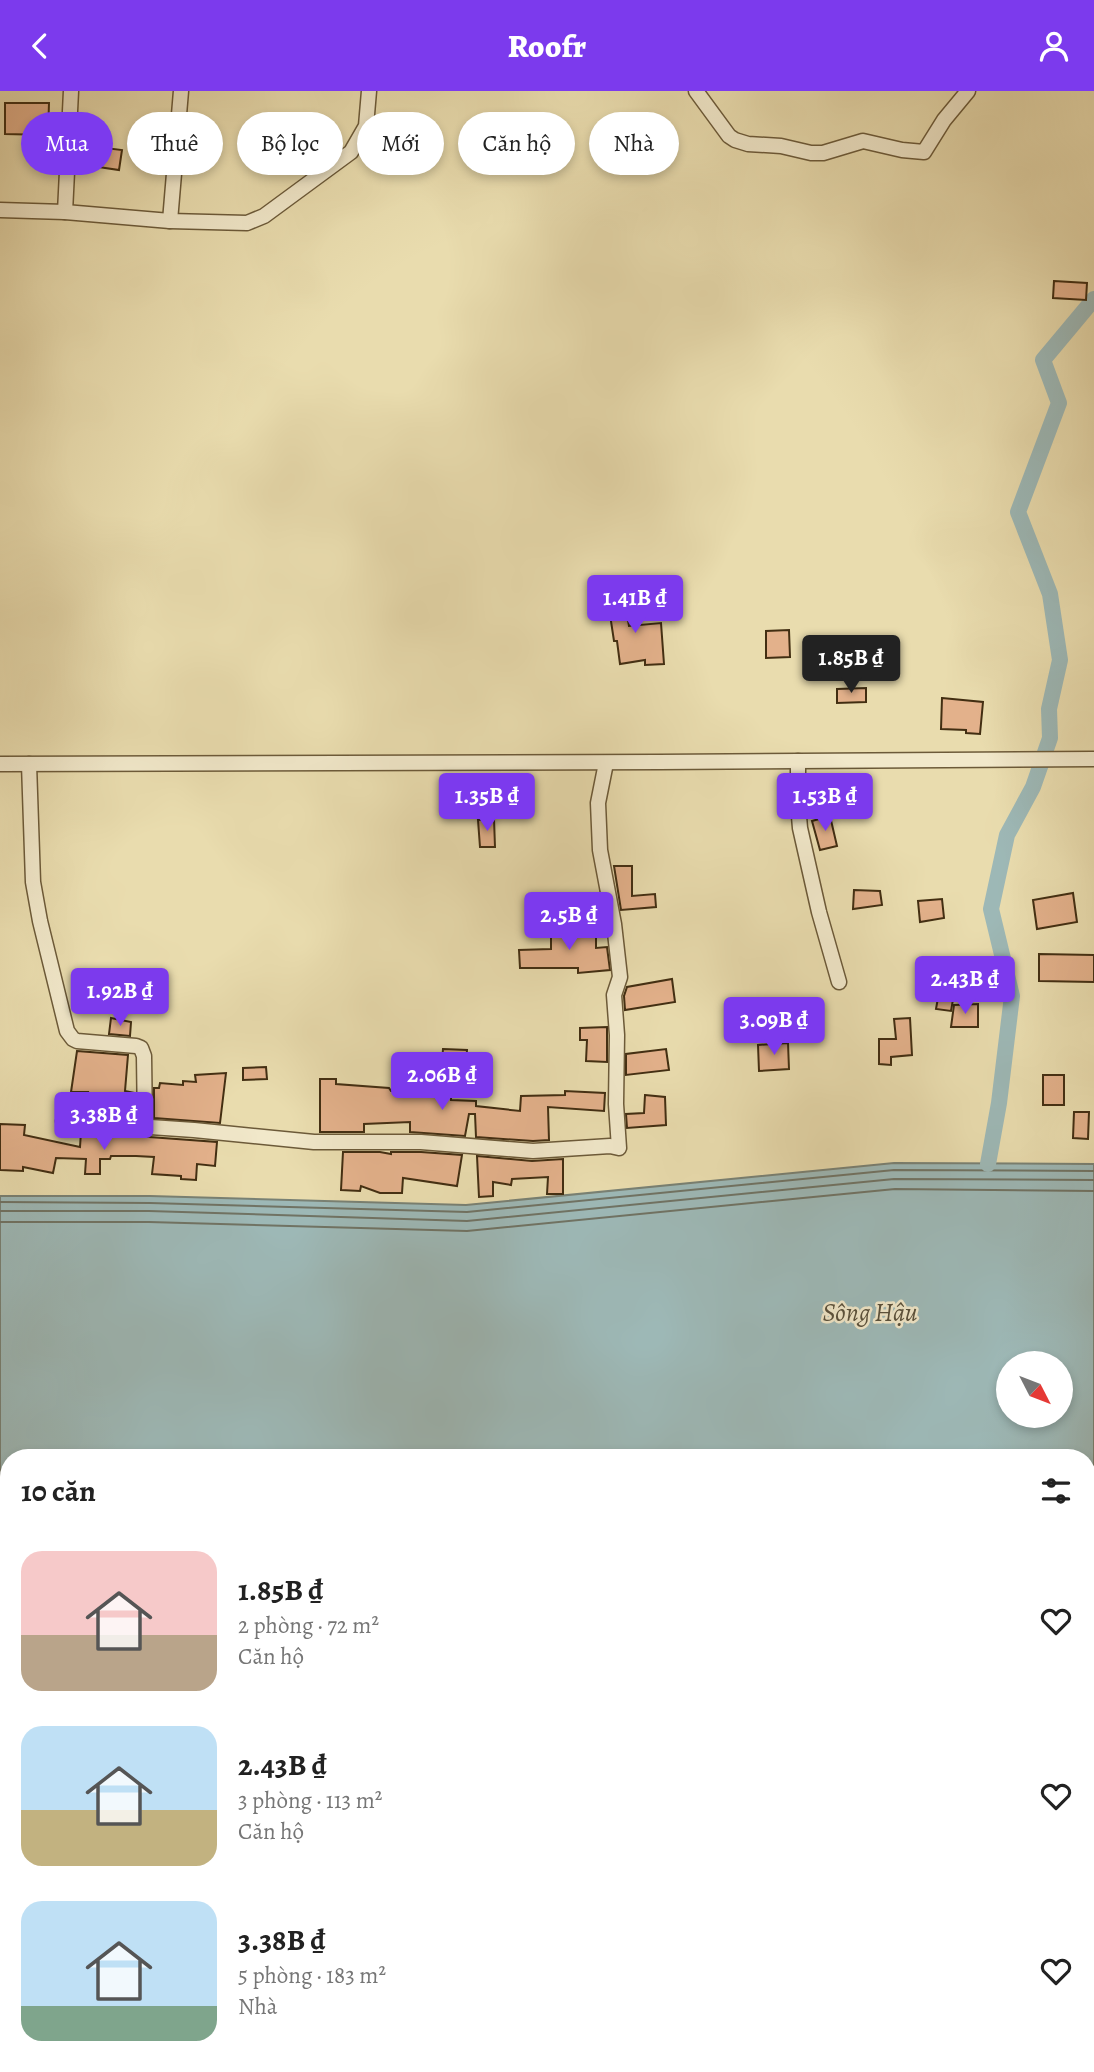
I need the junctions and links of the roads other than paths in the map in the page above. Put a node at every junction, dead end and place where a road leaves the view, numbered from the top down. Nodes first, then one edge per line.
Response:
1 (71, 91) edge
2 (181, 91) edge
3 (369, 91) edge
4 (696, 91) edge
5 (968, 91) edge
6 (0, 210) edge
7 (65, 212) junction
8 (170, 221) junction
9 (1094, 759) edge
10 (798, 761) junction
11 (606, 762) junction
12 (0, 764) edge
13 (29, 764) junction
14 (839, 982) dead end
15 (63, 1121) dead end
16 (145, 1128) junction

1 - 7 street
2 - 8 street
3 - 8 street
4 - 5 street
6 - 7 street
7 - 8 street
9 - 10 street
10 - 11 street
10 - 14 street
11 - 13 street
11 - 16 street
12 - 13 street
13 - 16 street
15 - 16 street

